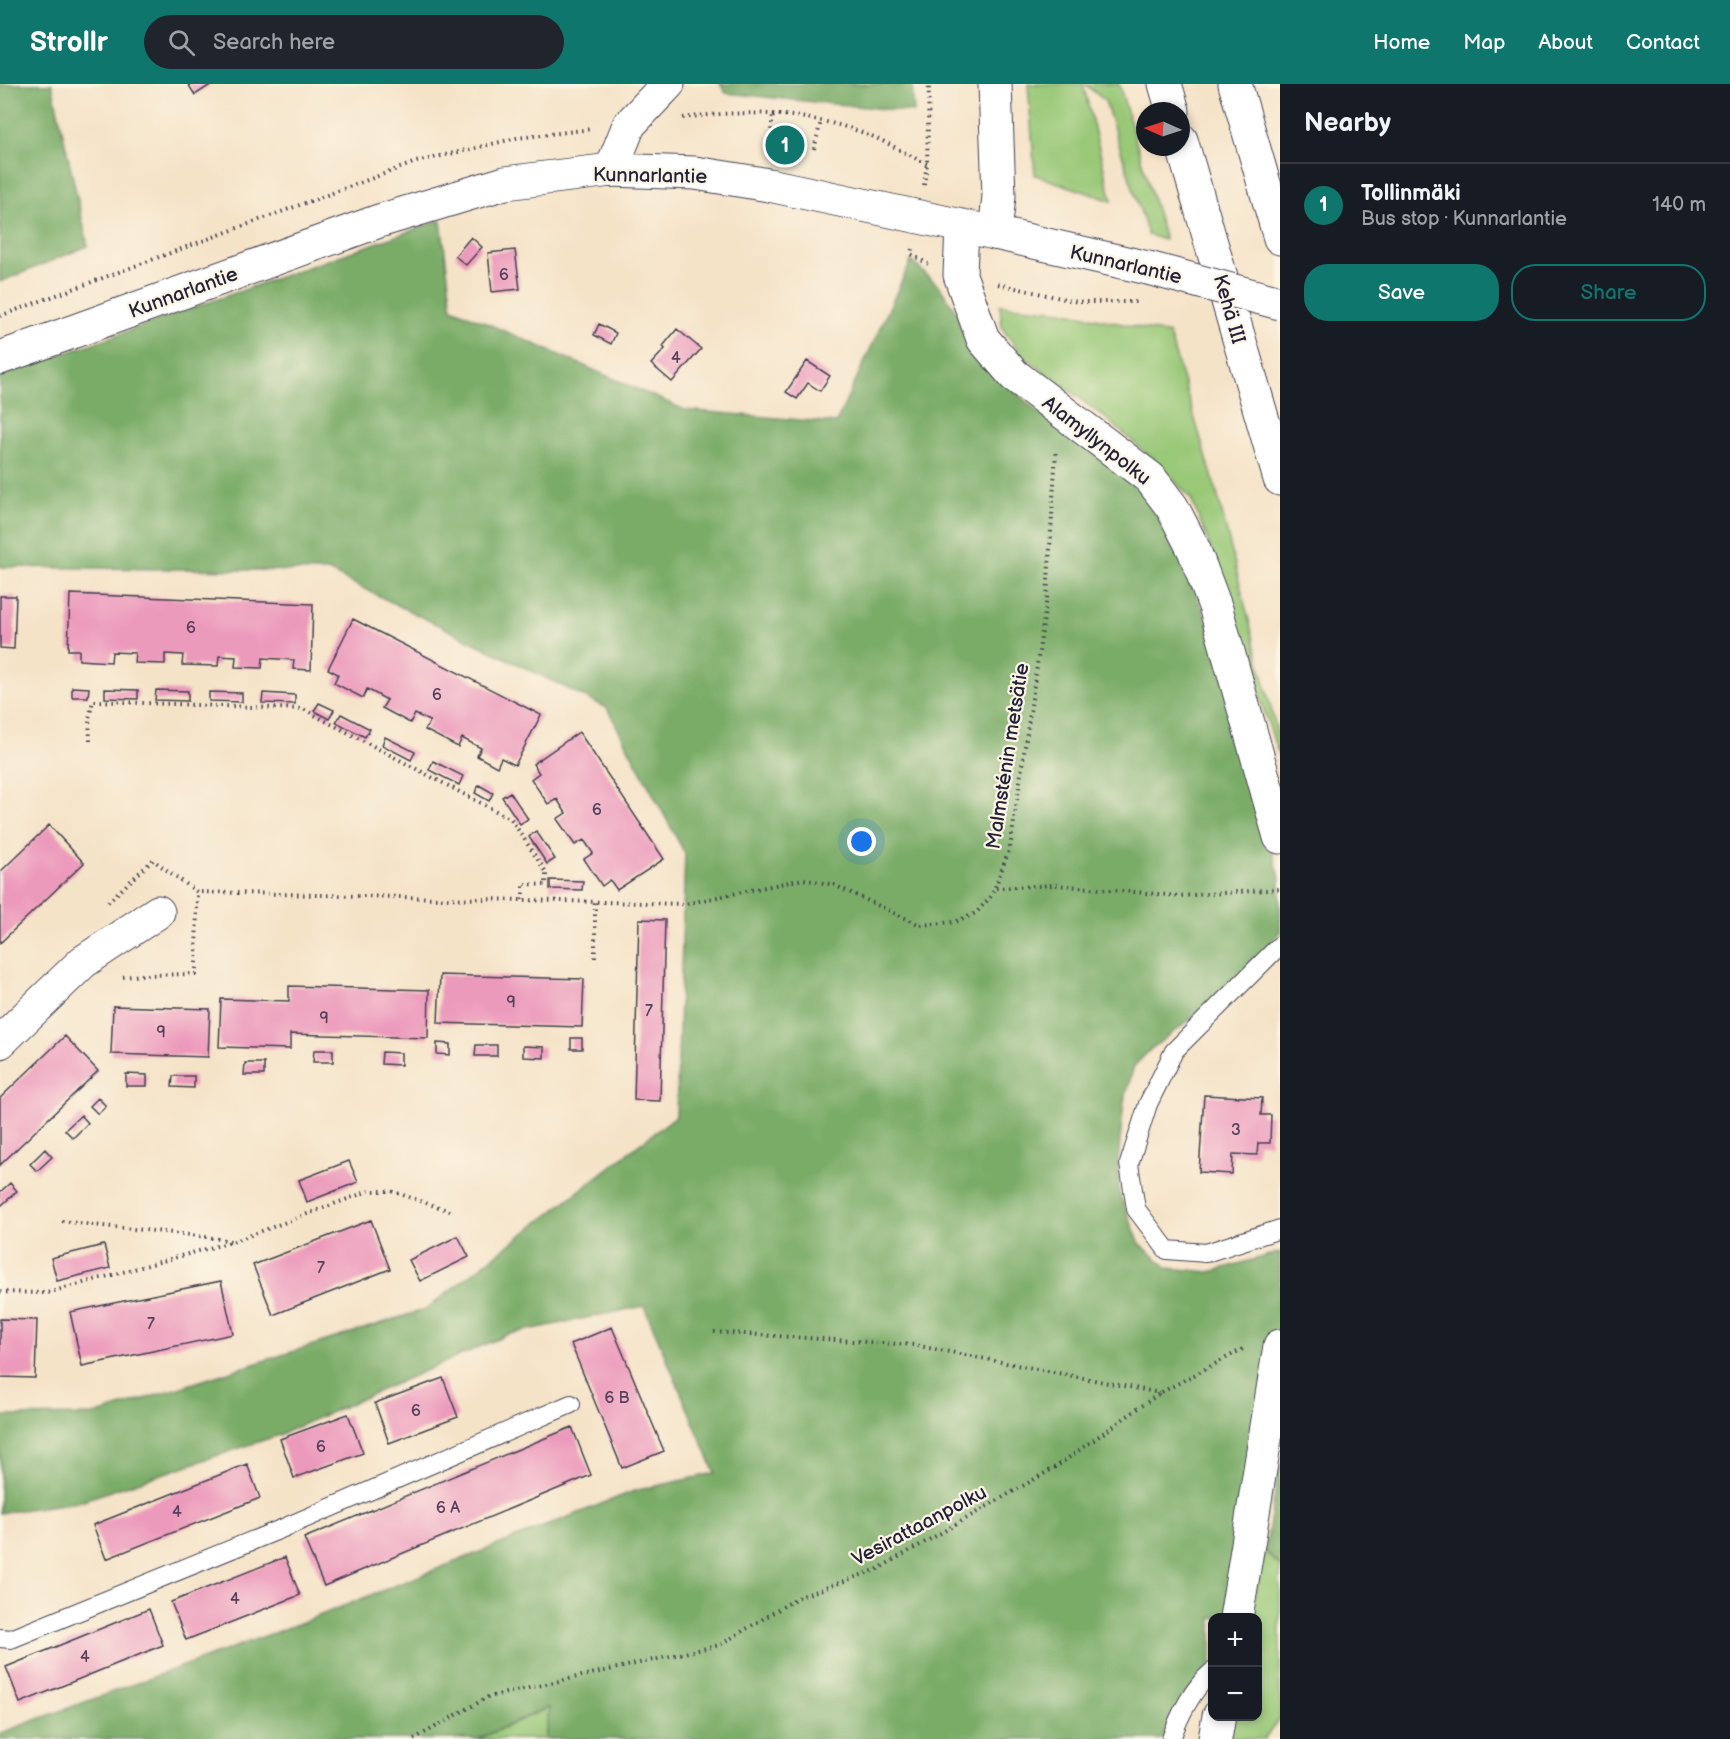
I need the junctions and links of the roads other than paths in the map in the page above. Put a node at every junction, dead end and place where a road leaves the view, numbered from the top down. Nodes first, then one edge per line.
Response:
1 (668, 84) edge
2 (995, 84) edge
3 (1165, 84) edge
4 (1235, 84) edge
5 (1170, 102) edge
6 (1186, 156) edge
7 (611, 170) junction
8 (962, 227) junction
9 (994, 233) junction
10 (1279, 234) edge
11 (1280, 303) edge
12 (0, 358) edge
13 (1280, 478) edge
14 (1280, 837) edge
15 (158, 912) dead end
16 (1280, 945) edge
17 (0, 1042) edge
18 (1280, 1229) edge
19 (1264, 1346) edge
20 (571, 1404) dead end
21 (1236, 1613) edge
22 (0, 1638) edge
23 (1208, 1676) edge
24 (1218, 1721) edge
25 (1171, 1739) edge
26 (1215, 1739) edge

1 - 7 main road
2 - 9 main road
3 - 5 main road
4 - 10 main road
6 - 13 main road, Kehä III
7 - 8 main road, Kunnarlantie
7 - 12 main road, Kunnarlantie
8 - 9 main road, Kunnarlantie
8 - 14 main road, Alamyllynpolku
9 - 11 main road, Kunnarlantie, bridge
15 - 17 main road
16 - 18 lane
19 - 21 main road
20 - 22 lane
23 - 25 lane
24 - 26 main road

